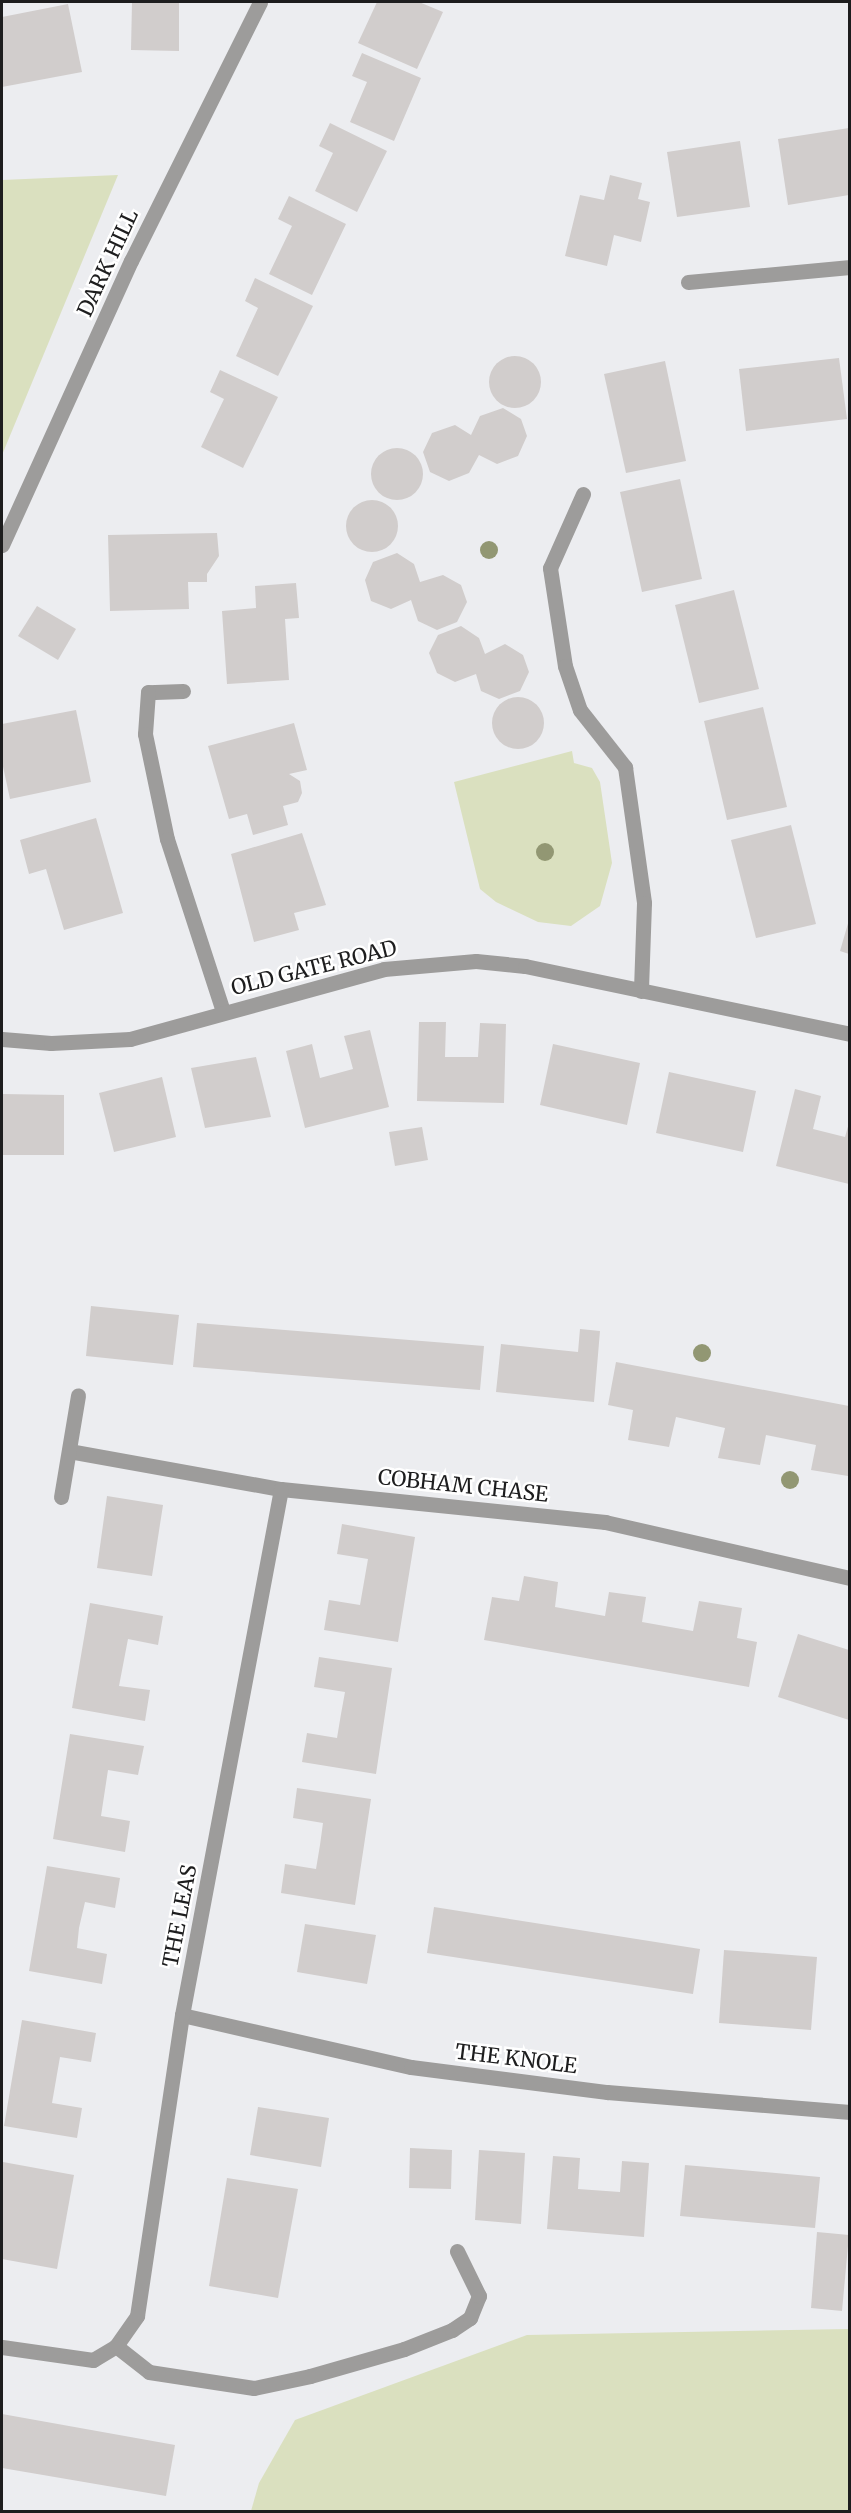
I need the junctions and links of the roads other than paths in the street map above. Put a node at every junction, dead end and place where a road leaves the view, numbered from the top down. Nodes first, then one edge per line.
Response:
1 (260, 2) edge
2 (849, 267) edge
3 (688, 282) dead end
4 (583, 494) dead end
5 (2, 545) edge
6 (183, 691) dead end
7 (641, 991) junction
8 (223, 1011) junction
9 (849, 1034) edge
10 (2, 1039) edge
11 (78, 1395) dead end
12 (69, 1451) junction
13 (281, 1489) junction
14 (61, 1497) dead end
15 (849, 1578) edge
16 (182, 2015) junction
17 (849, 2112) edge
18 (457, 2251) dead end
19 (116, 2346) junction
20 (2, 2347) edge

1 - 5 street, DARK HILL
2 - 3 street
4 - 7 street
6 - 8 street
7 - 8 street, OLD GATE ROAD
7 - 9 street, OLD GATE ROAD
8 - 10 street, OLD GATE ROAD
11 - 12 street
12 - 13 street, COBHAM CHASE
12 - 14 street
13 - 15 street, COBHAM CHASE
13 - 16 street, THE LEAS
16 - 17 street, THE KNOLE
16 - 19 street, THE LEAS
18 - 19 street
19 - 20 street, THE LEAS

